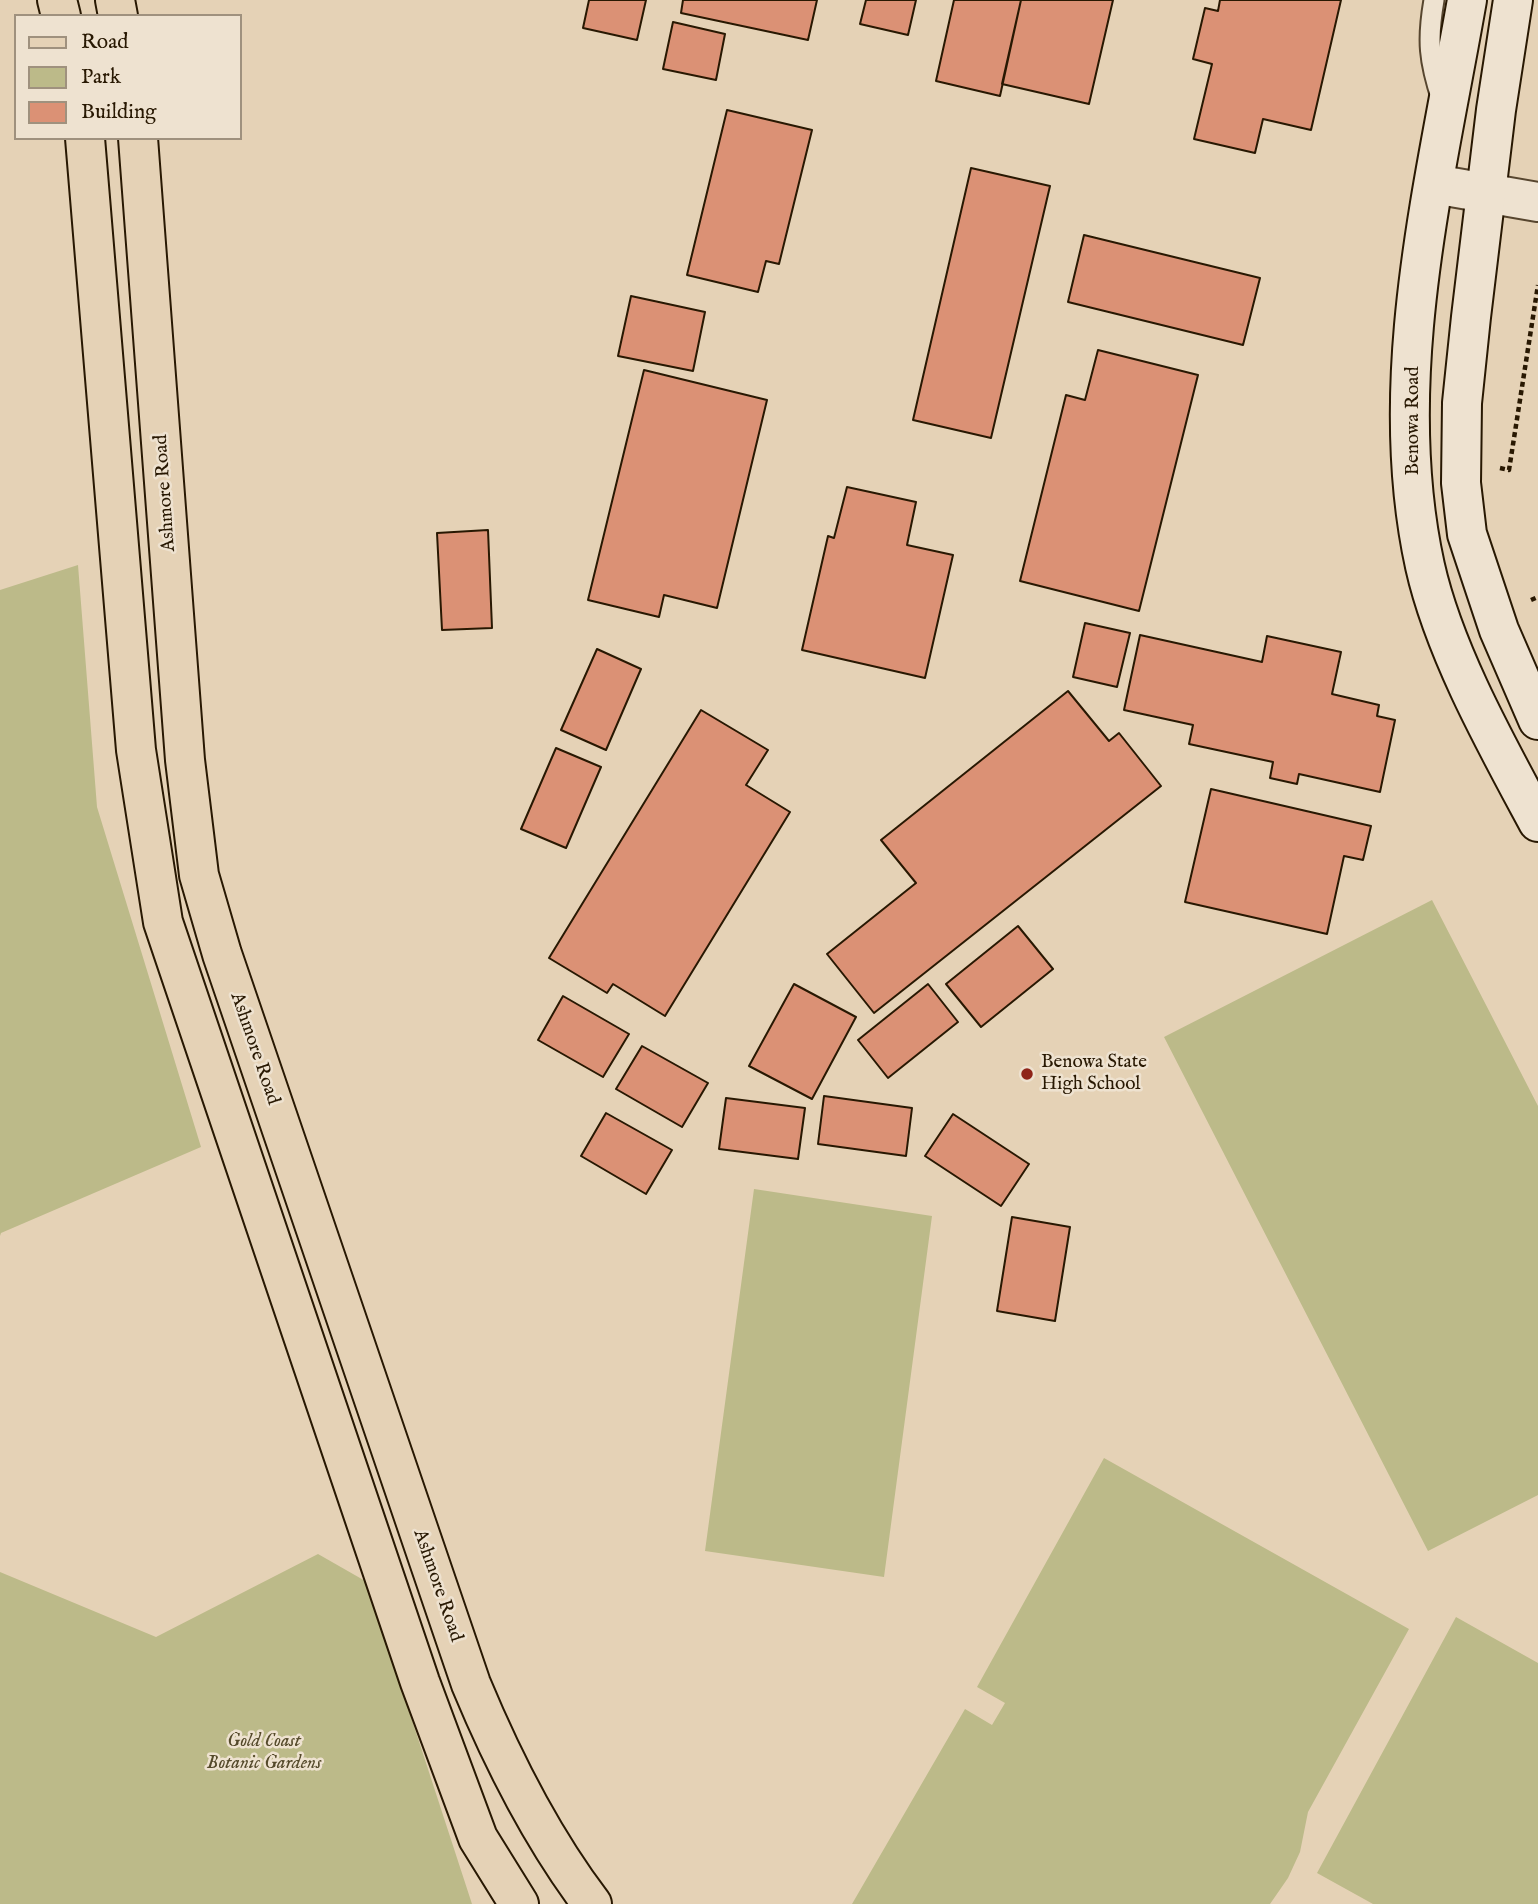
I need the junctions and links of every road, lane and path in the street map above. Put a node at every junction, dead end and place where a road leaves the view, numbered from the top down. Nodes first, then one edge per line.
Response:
1 (1434, 0) edge
2 (1467, 0) edge
3 (1513, 0) edge
4 (1447, 115) junction
5 (85, 140) edge
6 (138, 140) edge
7 (1434, 184) junction
8 (1487, 193) junction
9 (1538, 202) edge
10 (1538, 285) edge
11 (1500, 468) dead end
12 (1538, 597) edge
13 (1531, 600) dead end
14 (1538, 720) edge
15 (1538, 822) edge
16 (478, 1838) junction
17 (489, 1904) edge
18 (519, 1904) edge
19 (592, 1904) edge

1 - 4 lane
2 - 4 main road, Benowa Road
3 - 8 main road
4 - 7 main road, Benowa Road
5 - 16 main road
6 - 19 main road, Ashmore Road
7 - 8 main road
7 - 15 main road, Benowa Road
8 - 9 main road
8 - 14 main road
10 - 11 path
12 - 13 path
16 - 17 main road
16 - 18 main road

